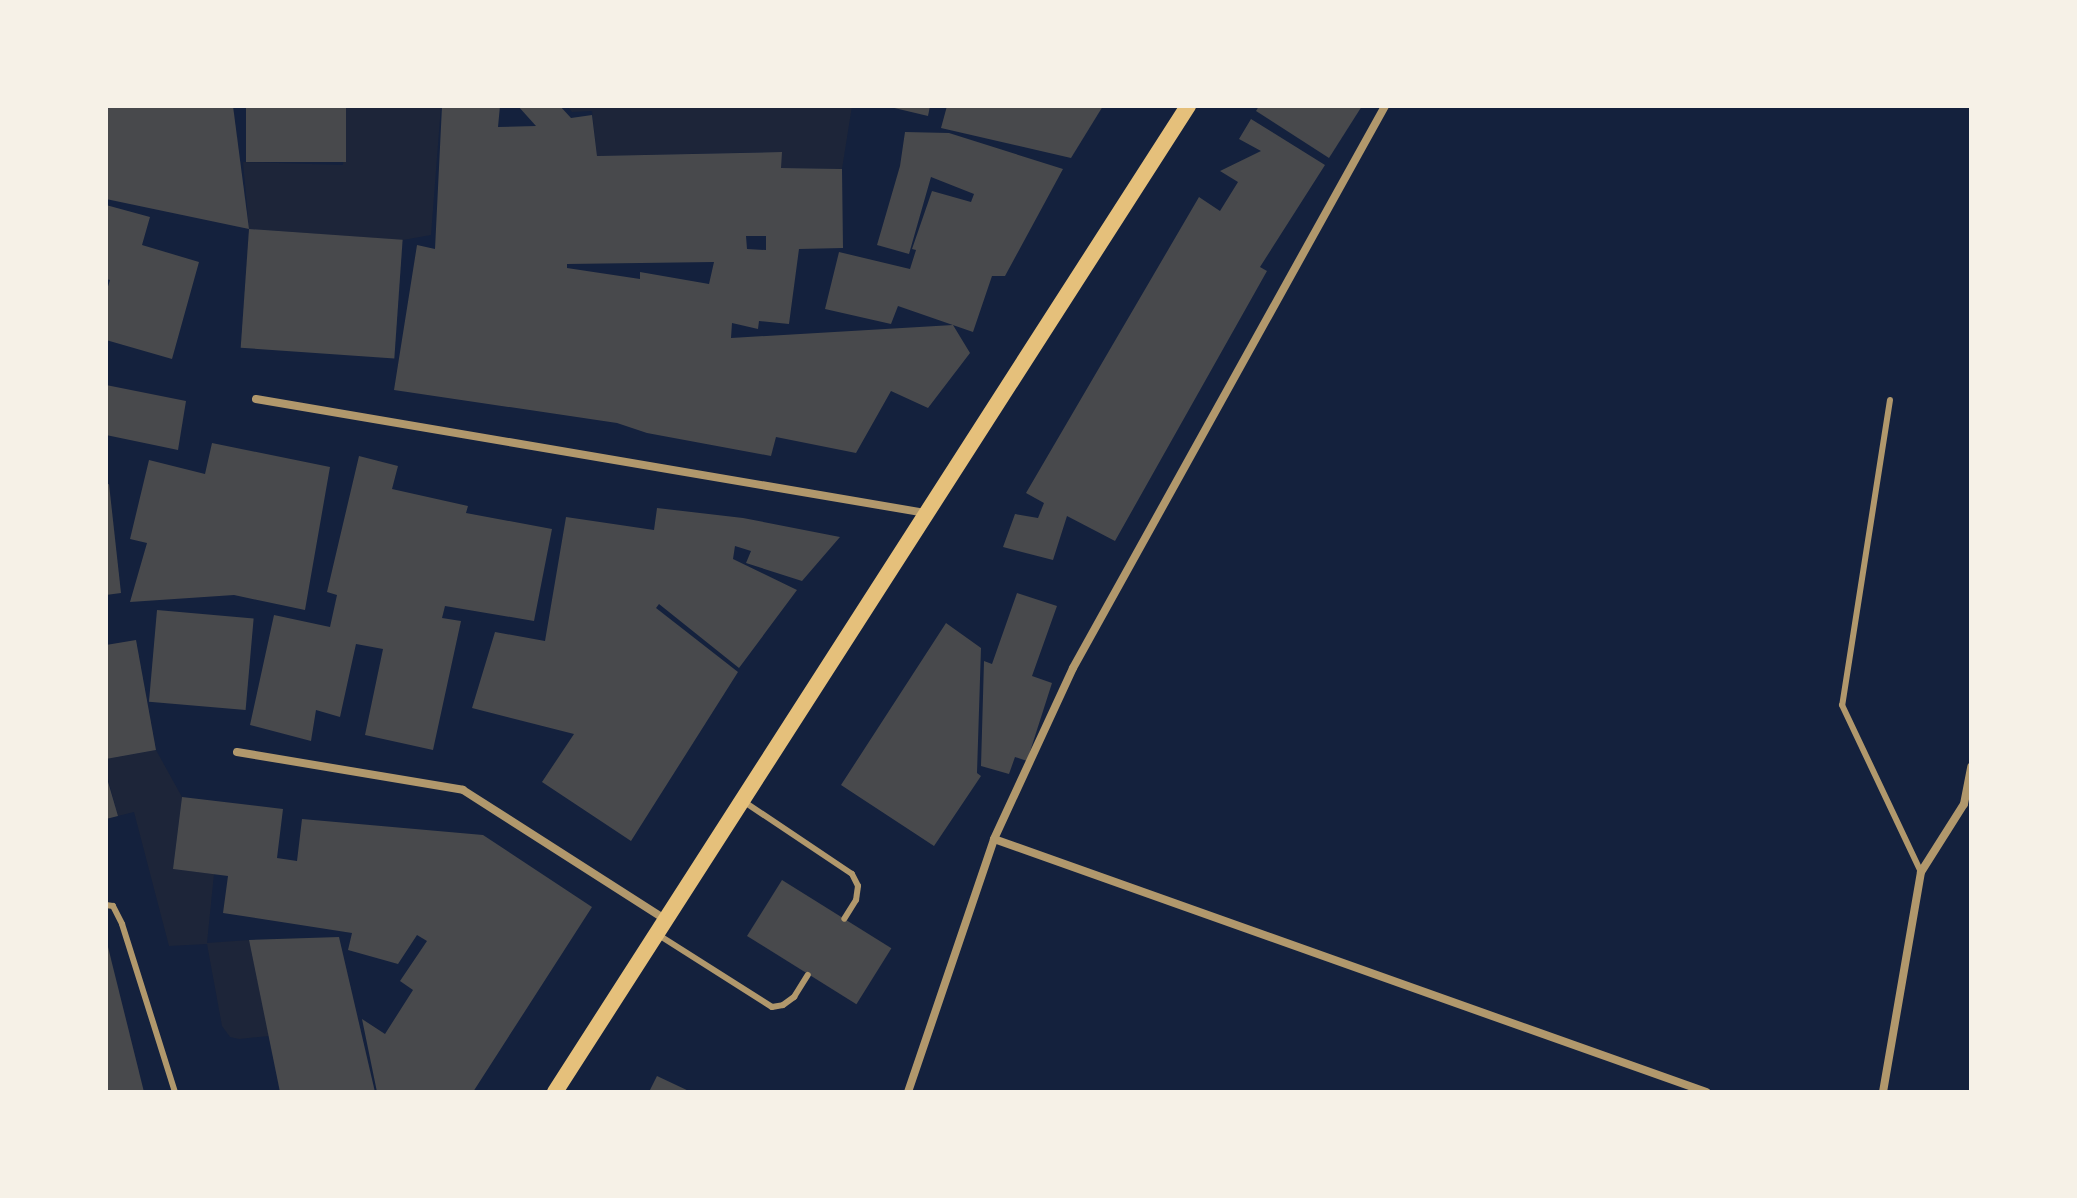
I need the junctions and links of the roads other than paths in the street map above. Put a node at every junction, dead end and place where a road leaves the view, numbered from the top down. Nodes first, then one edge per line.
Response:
1 (1188, 106) edge
2 (1385, 106) edge
3 (256, 399) dead end
4 (1890, 400) dead end
5 (927, 513) junction
6 (237, 752) dead end
7 (1971, 767) edge
8 (743, 801) junction
9 (994, 839) junction
10 (1921, 872) junction
11 (106, 905) edge
12 (844, 919) dead end
13 (661, 927) junction
14 (808, 975) dead end
15 (175, 1092) edge
16 (555, 1092) edge
17 (908, 1092) edge
18 (1706, 1092) edge
19 (1883, 1092) edge

1 - 5 main road
2 - 9 street
3 - 5 street
4 - 10 lane
5 - 8 main road
6 - 13 street
7 - 10 street
8 - 12 lane
8 - 13 main road
9 - 17 street
9 - 18 street
10 - 19 street
11 - 15 lane
13 - 14 lane
13 - 16 main road

